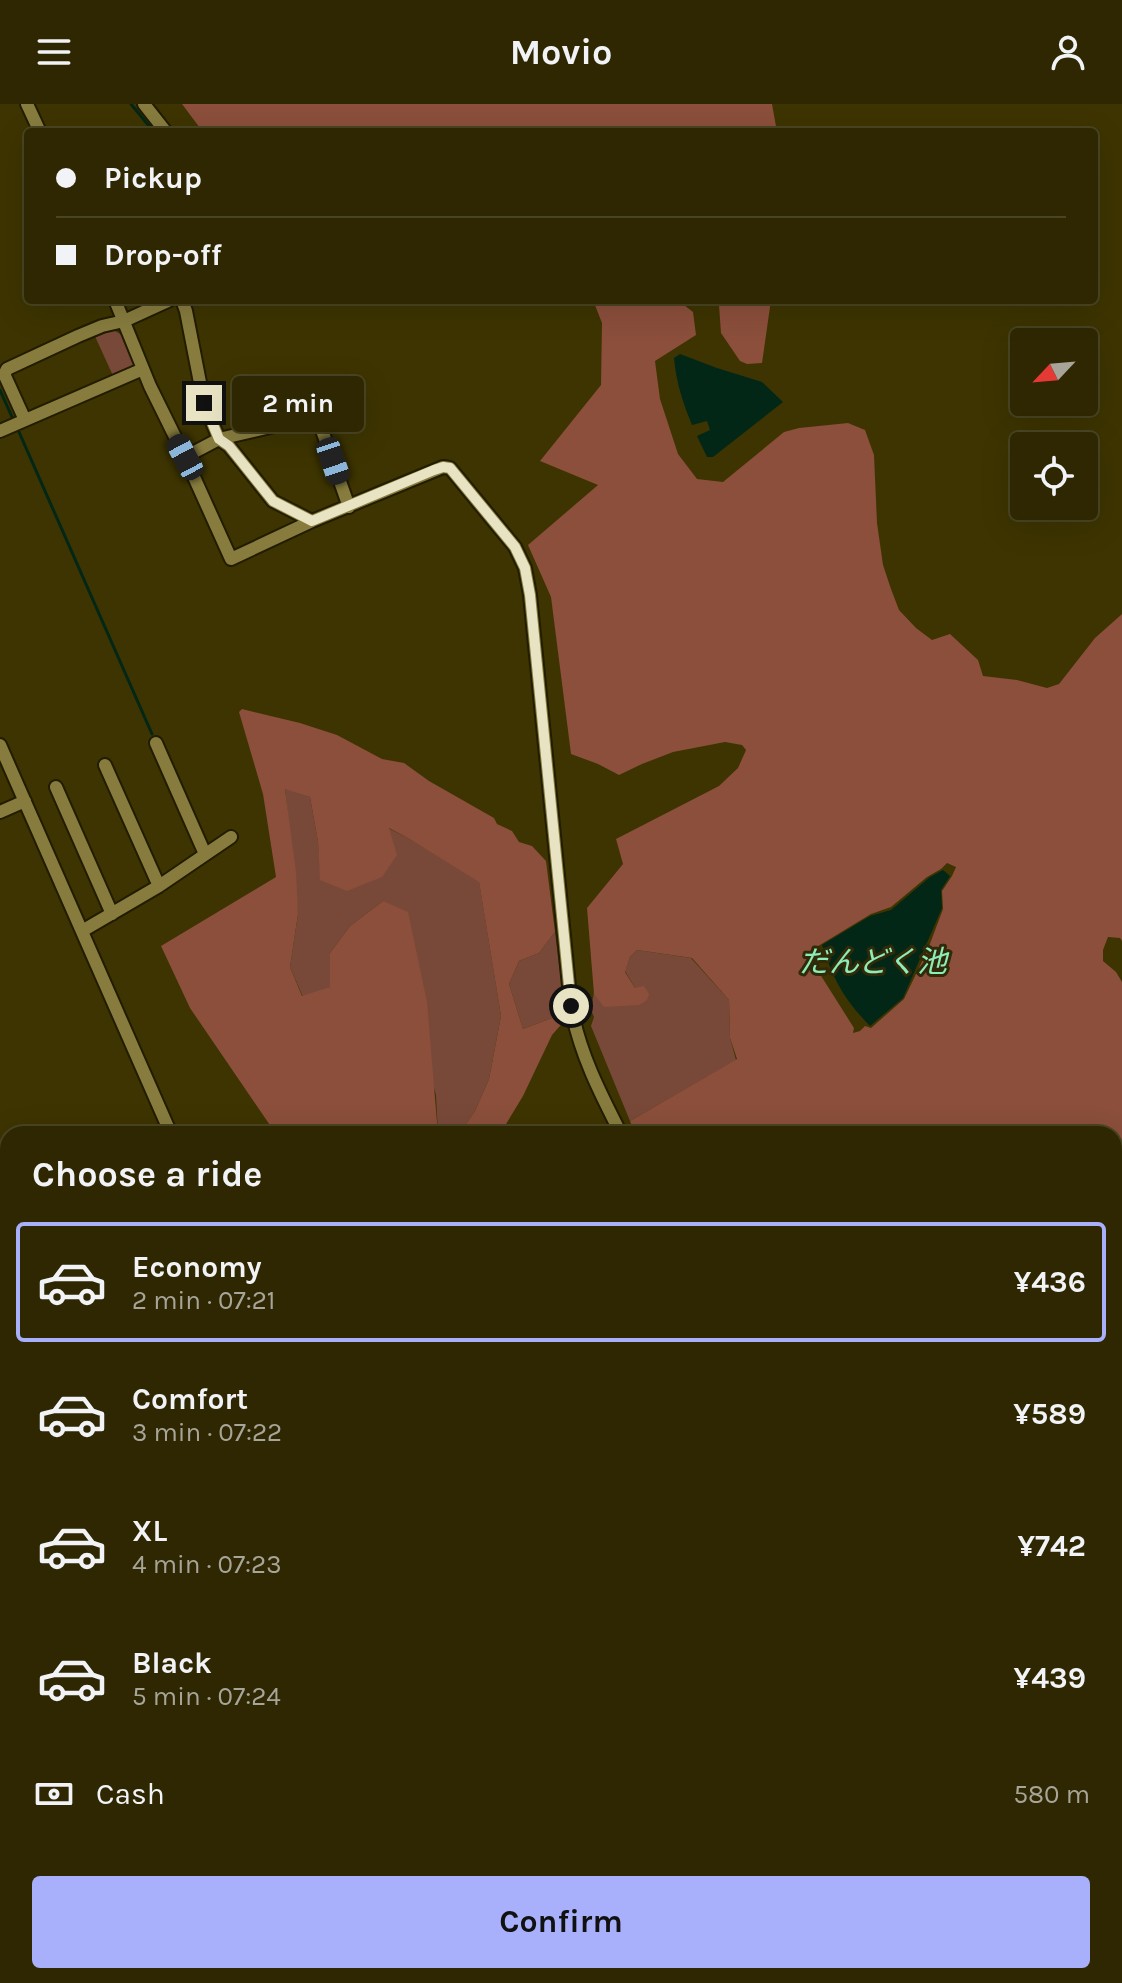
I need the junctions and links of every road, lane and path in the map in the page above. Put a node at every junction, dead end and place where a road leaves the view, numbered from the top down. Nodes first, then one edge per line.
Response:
1 (27, 104) edge
2 (144, 104) edge
3 (38, 128) edge
4 (163, 128) edge
5 (117, 304) edge
6 (161, 304) edge
7 (183, 304) edge
8 (124, 321) junction
9 (143, 369) junction
10 (25, 420) junction
11 (0, 431) edge
12 (219, 439) junction
13 (185, 457) junction
14 (349, 507) junction
15 (312, 521) junction
16 (156, 743) dead end
17 (0, 745) edge
18 (105, 765) dead end
19 (56, 787) dead end
20 (25, 801) junction
21 (0, 812) edge
22 (231, 837) dead end
23 (205, 854) junction
24 (159, 886) junction
25 (112, 914) junction
26 (82, 931) junction
27 (167, 1126) edge
28 (617, 1126) edge

1 - 3 street
2 - 4 street
5 - 8 street
6 - 8 street
7 - 12 street
8 - 9 street
8 - 10 street
9 - 10 street
9 - 13 street
10 - 11 street
12 - 13 street
12 - 14 street
12 - 15 street
13 - 15 street
14 - 15 street
14 - 28 street
16 - 23 street
17 - 20 street
18 - 24 street
19 - 25 street
20 - 21 street
20 - 26 street
22 - 23 street
23 - 24 street
24 - 25 street
25 - 26 street
26 - 27 street

